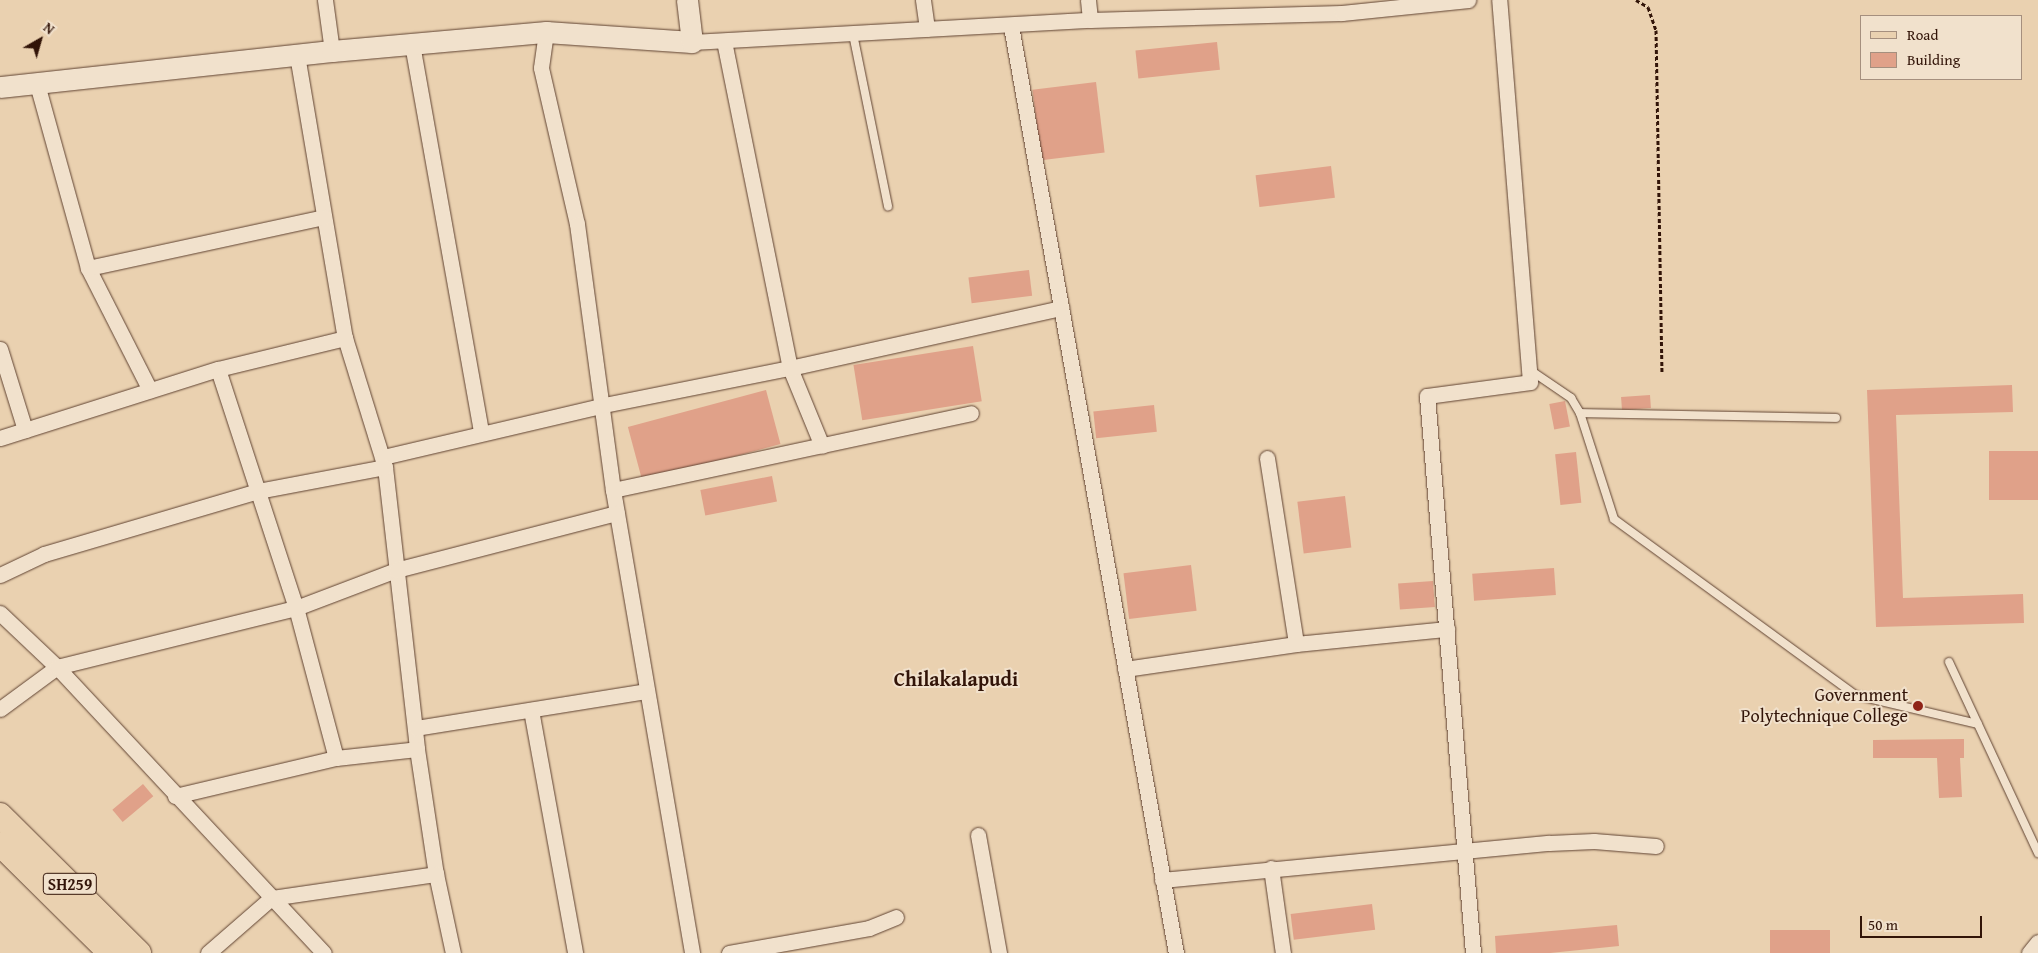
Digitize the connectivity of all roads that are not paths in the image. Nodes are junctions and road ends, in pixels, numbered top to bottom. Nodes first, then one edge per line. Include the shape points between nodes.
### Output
1 (325, 0) edge
2 (687, 0) edge
3 (923, 0) edge
4 (1088, 0) edge
5 (1468, 0) edge
6 (1499, 0) edge
7 (1090, 20) junction
8 (1011, 26) junction
9 (927, 29) junction
10 (546, 32) junction
11 (853, 34) junction
12 (724, 40) junction
13 (692, 42) junction
14 (412, 44) junction
15 (332, 51) junction
16 (297, 55) junction
17 (37, 84) junction
18 (0, 87) edge
19 (888, 206) dead end
20 (324, 217) junction
21 (88, 268) junction
22 (1061, 308) junction
23 (345, 338) junction
24 (0, 349) edge
25 (790, 368) junction
26 (218, 369) junction
27 (1530, 370) junction
28 (150, 390) junction
29 (604, 405) junction
30 (971, 413) dead end
31 (1580, 413) junction
32 (1836, 418) dead end
33 (25, 430) junction
34 (481, 433) junction
35 (0, 438) edge
36 (822, 446) junction
37 (1267, 458) dead end
38 (384, 462) junction
39 (613, 490) junction
40 (258, 492) junction
41 (617, 513) junction
42 (396, 570) junction
43 (0, 575) edge
44 (296, 608) junction
45 (0, 613) edge
46 (1447, 629) junction
47 (1296, 644) junction
48 (1949, 662) dead end
49 (56, 667) junction
50 (1125, 669) junction
51 (646, 692) junction
52 (0, 710) edge
53 (531, 710) junction
54 (1978, 724) junction
55 (416, 728) junction
56 (418, 749) junction
57 (336, 758) junction
58 (175, 796) junction
59 (0, 815) edge
60 (978, 835) dead end
61 (0, 844) edge
62 (1656, 846) dead end
63 (1465, 850) junction
64 (2038, 854) edge
65 (1271, 868) junction
66 (436, 874) junction
67 (1162, 880) junction
68 (271, 898) junction
69 (896, 916) dead end
70 (2038, 942) edge
71 (110, 953) edge
72 (140, 953) edge
73 (208, 953) edge
74 (324, 953) edge
75 (454, 953) edge
76 (575, 953) edge
77 (692, 953) edge
78 (729, 953) edge
79 (999, 953) edge
80 (1176, 953) edge
81 (1283, 953) edge
82 (1473, 953) edge
83 (2029, 953) edge

1 - 15 street
2 - 13 street
3 - 9 street
4 - 7 street
5 - 7 street via 1342,13
6 - 27 street
7 - 8 street
8 - 9 street
8 - 22 street
9 - 11 street
10 - 13 street
10 - 14 street
10 - 29 street via 541,68 577,224
11 - 12 street
11 - 19 lane
12 - 13 street
12 - 25 street
14 - 15 street
14 - 34 street
15 - 16 street
16 - 17 street
16 - 20 street
17 - 18 street
17 - 21 street
20 - 21 street
20 - 23 street
21 - 28 street
22 - 25 street
22 - 50 street
23 - 26 street
23 - 38 street
24 - 33 street
25 - 29 street
25 - 36 street
26 - 28 street
26 - 40 street
27 - 31 lane via 1571,398
27 - 46 street via 1530,382 1427,396
28 - 33 street
29 - 34 street
29 - 39 street
30 - 36 street
31 - 32 lane
31 - 54 lane via 1614,519 1855,695
33 - 35 street
34 - 38 street
36 - 39 street
37 - 47 street
38 - 40 street
38 - 42 street
39 - 41 street
40 - 43 street via 44,554
40 - 44 street
41 - 42 street
41 - 51 street
42 - 44 street
42 - 55 street
44 - 49 street
44 - 57 street
45 - 49 street
46 - 47 street
46 - 63 street
47 - 50 street
48 - 54 lane
49 - 52 street
49 - 58 street
50 - 67 street
51 - 53 street
51 - 77 street
53 - 55 street
53 - 76 street
54 - 64 lane
55 - 56 street
56 - 57 street
56 - 66 street
57 - 58 street
58 - 68 street
59 - 72 main road, SH259
60 - 79 street
61 - 71 main road, SH259
62 - 63 street via 1594,841
63 - 65 street
63 - 82 street
65 - 67 street
65 - 81 street
66 - 68 street
66 - 75 street
67 - 80 street
68 - 73 street
68 - 74 street
69 - 78 street via 869,928
70 - 83 street

